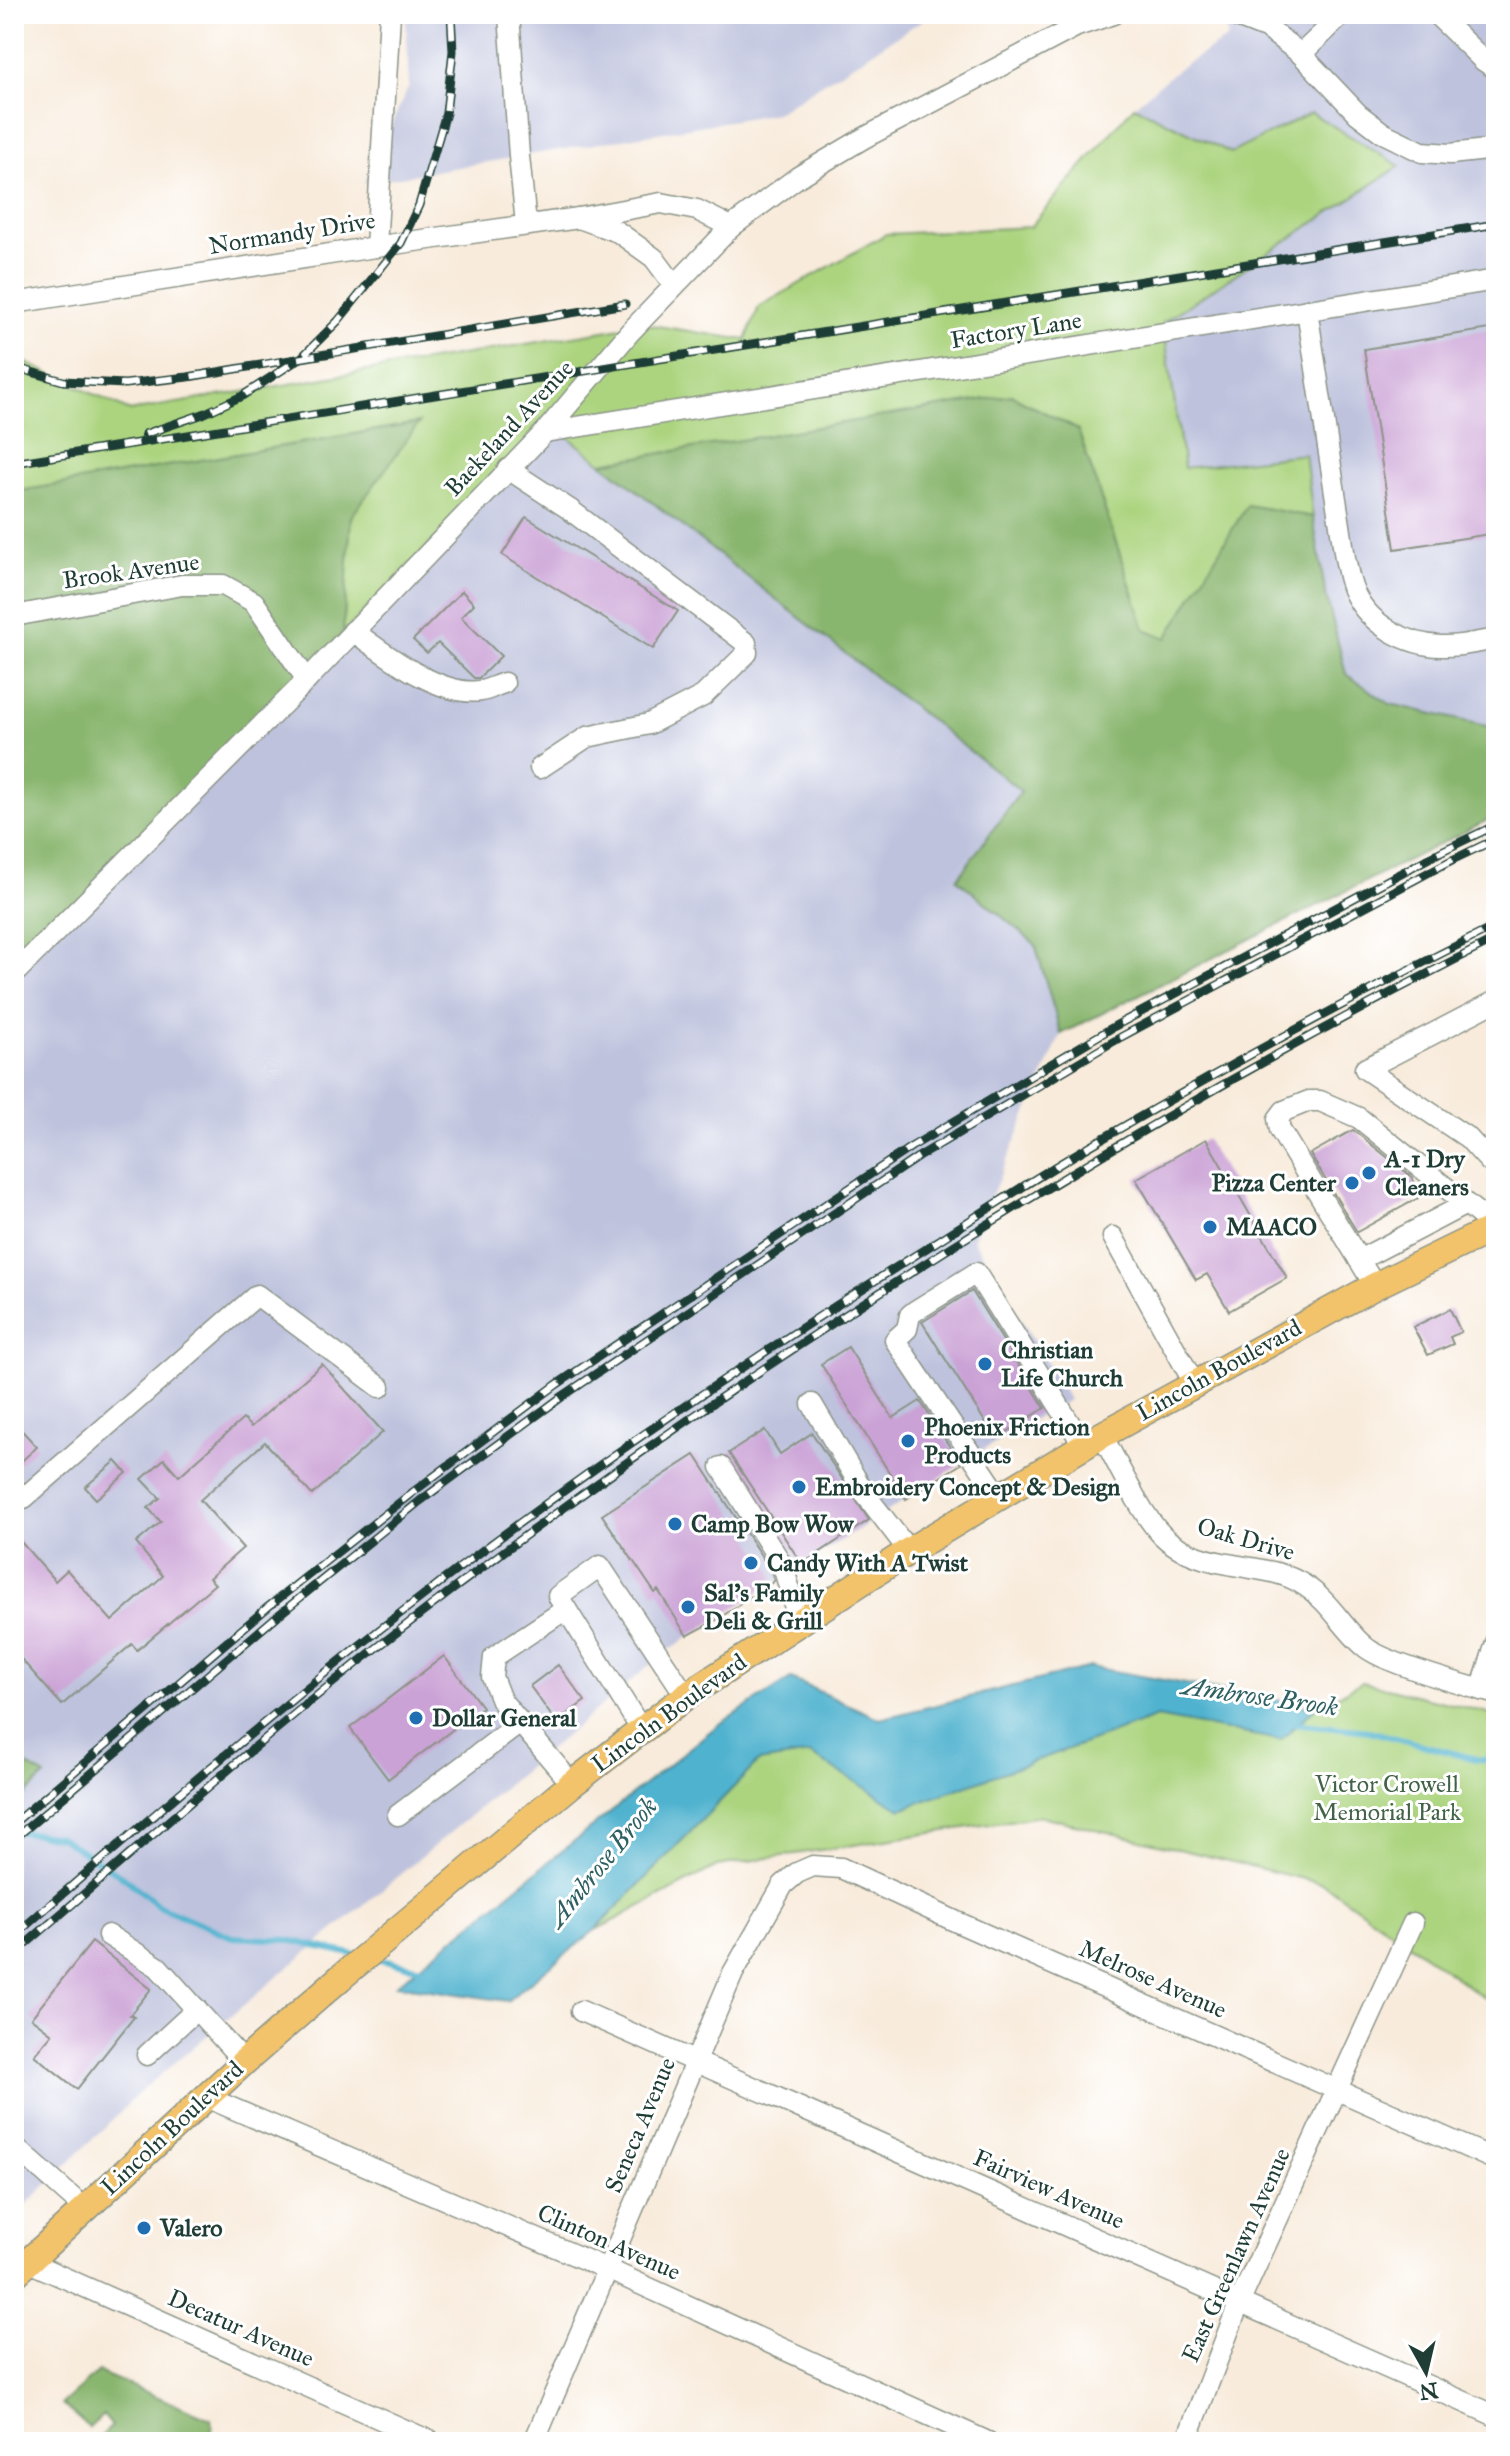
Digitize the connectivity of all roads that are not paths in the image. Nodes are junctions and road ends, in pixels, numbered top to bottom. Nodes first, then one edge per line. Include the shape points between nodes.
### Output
1 (390, 14) edge
2 (509, 14) edge
3 (1113, 14) edge
4 (1229, 14) edge
5 (1343, 14) edge
6 (1436, 14) edge
7 (1301, 54) junction
8 (1496, 69) edge
9 (1496, 149) edge
10 (579, 218) junction
11 (526, 224) junction
12 (731, 227) junction
13 (376, 247) junction
14 (1496, 280) edge
15 (674, 285) junction
16 (14, 303) edge
17 (1307, 310) junction
18 (545, 432) junction
19 (508, 469) junction
20 (14, 616) edge
21 (353, 631) junction
22 (1496, 639) edge
23 (307, 680) junction
24 (504, 683) dead end
25 (540, 768) dead end
26 (14, 974) edge
27 (1496, 1001) edge
28 (1496, 1164) edge
29 (1466, 1204) junction
30 (1496, 1227) edge
31 (1113, 1237) dead end
32 (1359, 1260) junction
33 (1375, 1286) junction
34 (1194, 1383) junction
35 (380, 1387) dead end
36 (812, 1404) dead end
37 (1093, 1440) junction
38 (721, 1467) dead end
39 (14, 1488) edge
40 (999, 1496) junction
41 (909, 1551) junction
42 (566, 1609) junction
43 (799, 1622) junction
44 (1496, 1643) edge
45 (1488, 1692) edge
46 (686, 1696) junction
47 (520, 1723) junction
48 (641, 1729) junction
49 (572, 1784) junction
50 (398, 1815) dead end
51 (788, 1880) joint
52 (1413, 1923) dead end
53 (108, 1935) dead end
54 (197, 2009) junction
55 (581, 2011) dead end
56 (147, 2055) dead end
57 (244, 2062) junction
58 (695, 2062) junction
59 (1338, 2090) junction
60 (206, 2097) junction
61 (14, 2146) edge
62 (1496, 2160) edge
63 (85, 2209) junction
64 (21, 2269) edge
65 (607, 2269) junction
66 (1240, 2301) junction
67 (1496, 2416) edge
68 (432, 2442) edge
69 (534, 2442) edge
70 (988, 2442) edge
71 (1186, 2442) edge

1 - 13 street
2 - 11 street
3 - 12 street, Baekeland Avenue via 1077,26 864,138 798,177
4 - 7 street via 1268,29
5 - 7 street
6 - 8 street
7 - 9 street via 1383,133 1422,152
10 - 11 street, Normandy Drive
10 - 12 street, Normandy Drive via 661,203 697,210
10 - 15 street, Normandy Drive via 618,232 654,258
11 - 13 street, Normandy Drive
12 - 15 street, Baekeland Avenue
13 - 16 street, Normandy Drive
14 - 17 street, Factory Lane
15 - 18 street, Baekeland Avenue
17 - 18 street, Factory Lane
17 - 22 street via 1354,594 1379,623 1407,640 1443,646
18 - 19 street, Baekeland Avenue
19 - 21 street, Baekeland Avenue
19 - 25 street via 746,643 747,653 703,696 649,724 587,737
20 - 23 street, Brook Avenue via 182,585 223,585 254,602
21 - 23 street, Baekeland Avenue
21 - 24 street via 410,671 444,685 482,691
23 - 26 street, Baekeland Avenue
27 - 28 street via 1365,1069 1468,1138
29 - 30 street
29 - 32 street
29 - 32 street via 1359,1118 1320,1101 1284,1111 1278,1119 1280,1130
30 - 33 main road, Lincoln Boulevard
31 - 34 street
32 - 33 street
33 - 34 main road, Lincoln Boulevard
34 - 37 main road, Lincoln Boulevard
35 - 39 street via 257,1295 24,1498
36 - 41 street via 865,1494
37 - 40 main road, Lincoln Boulevard
37 - 40 street, Oak Drive via 1052,1395 976,1273 910,1315 907,1329 895,1340
37 - 45 street, Oak Drive via 1149,1519 1179,1547 1199,1558 1302,1583 1331,1607 1365,1648
38 - 43 street via 783,1566
40 - 41 main road, Lincoln Boulevard
41 - 43 main road, Lincoln Boulevard
42 - 46 street via 558,1596 600,1566
42 - 47 street via 494,1657 492,1677 501,1700
42 - 48 street
43 - 46 main road, Lincoln Boulevard
44 - 45 street
46 - 48 main road, Lincoln Boulevard
47 - 49 street
47 - 50 street
48 - 49 main road, Lincoln Boulevard
49 - 57 main road, Lincoln Boulevard
51 - 58 street, Seneca Avenue via 733,1973
51 - 59 street, Melrose Avenue via 813,1866 841,1868
52 - 59 street, East Greenlawn Avenue
53 - 54 street via 158,1967
54 - 56 street
54 - 57 street
55 - 58 street, Fairview Avenue
57 - 60 main road, Lincoln Boulevard
58 - 65 street, Seneca Avenue
58 - 66 street, Fairview Avenue
59 - 62 street, Melrose Avenue
59 - 66 street, East Greenlawn Avenue
60 - 63 main road, Lincoln Boulevard
60 - 65 street, Clinton Avenue
61 - 63 street
63 - 64 main road, Lincoln Boulevard
64 - 68 street, Decatur Avenue
65 - 69 street, Seneca Avenue
65 - 70 street, Clinton Avenue
66 - 67 street, Fairview Avenue
66 - 71 street, East Greenlawn Avenue

